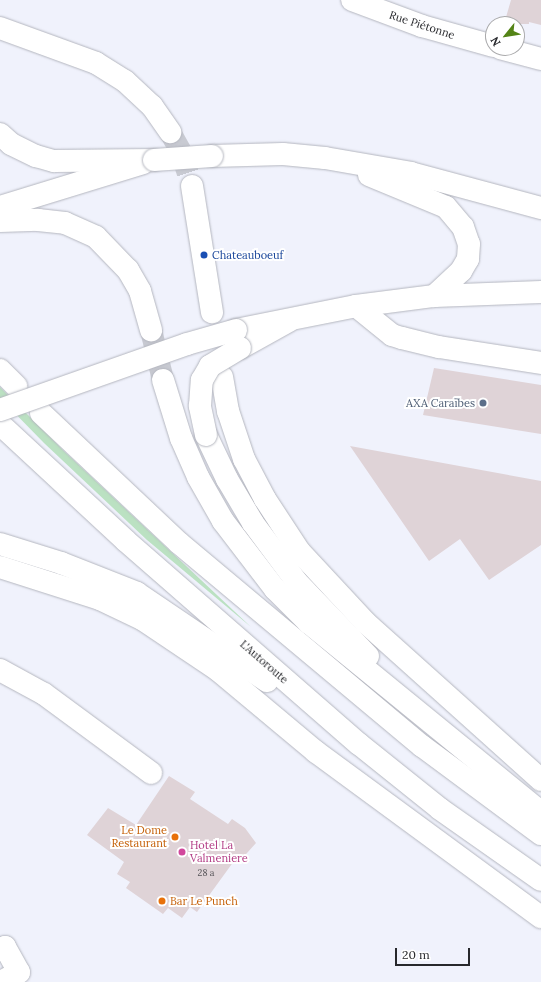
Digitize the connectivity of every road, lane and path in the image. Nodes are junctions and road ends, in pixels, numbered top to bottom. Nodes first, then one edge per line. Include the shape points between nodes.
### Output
1 (352, 0) edge
2 (0, 28) edge
3 (485, 44) edge
4 (525, 55) edge
5 (541, 59) edge
6 (170, 132) tunnel mouth
7 (0, 134) edge
8 (325, 158) junction
9 (154, 160) junction
10 (192, 186) tunnel mouth
11 (0, 207) edge
12 (541, 208) edge
13 (0, 221) edge
14 (541, 292) edge
15 (434, 296) junction
16 (356, 306) junction
17 (212, 312) dead end
18 (151, 330) tunnel mouth
19 (238, 339) junction
20 (541, 363) edge
21 (0, 370) edge
22 (222, 378) dead end
23 (162, 380) tunnel mouth
24 (16, 386) dead end
25 (41, 413) dead end
26 (1, 418) edge
27 (0, 544) edge
28 (0, 567) edge
29 (0, 670) edge
30 (434, 725) junction
31 (359, 744) junction
32 (151, 773) dead end
33 (541, 780) edge
34 (541, 812) edge
35 (541, 834) edge
36 (541, 880) edge
37 (541, 917) edge
38 (0, 950) edge
39 (1, 982) edge

1 - 3 main road, Rue Piétonne via 422,26
2 - 6 main road via 96,63 125,81 152,106
4 - 5 main road
7 - 9 main road via 11,144 54,161
8 - 9 main road, bridge via 283,154
8 - 12 main road via 411,173
8 - 15 main road via 431,200 446,207 455,217 469,244 468,259 461,271
9 - 11 main road
10 - 17 main road
13 - 18 main road via 38,220 65,223 96,237 131,275 140,291
14 - 15 main road
15 - 16 main road
16 - 19 main road via 289,321
16 - 20 main road via 392,335 439,348
19 - 26 main road, bridge via 101,375
19 - 30 main road, bridge via 210,366 202,380 200,406 206,435 227,479 253,524 296,581
21 - 24 main road
22 - 33 main road via 228,411 244,459 265,499 299,551 366,623
23 - 30 main road via 181,438 198,476 223,522 246,555 309,623
25 - 35 main road via 179,543 422,746
26 - 31 main road, L'Autoroute via 126,541
27 - 31 main road via 61,563 136,593 169,612
28 - 37 main road via 100,599 142,618 218,670 316,752
29 - 32 main road via 44,694
30 - 34 main road
31 - 36 main road, L'Autoroute via 440,809
38 - 39 main road via 5,947 19,972

